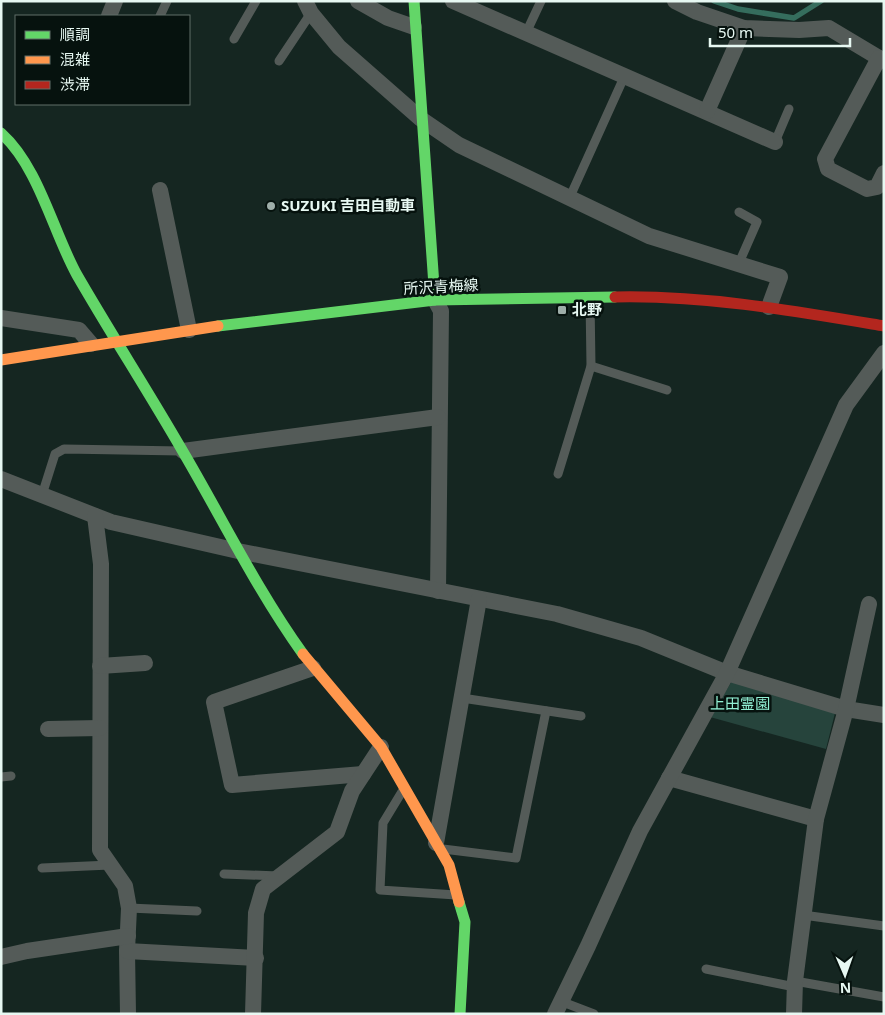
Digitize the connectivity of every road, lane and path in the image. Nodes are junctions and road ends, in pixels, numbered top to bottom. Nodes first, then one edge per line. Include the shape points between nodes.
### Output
1 (115, 1) edge
2 (167, 1) edge
3 (256, 1) edge
4 (358, 1) edge
5 (414, 1) edge
6 (453, 1) edge
7 (541, 1) edge
8 (675, 1) edge
9 (308, 7) edge
10 (109, 15) edge
11 (160, 15) edge
12 (414, 27) junction
13 (744, 28) junction
14 (526, 33) junction
15 (234, 40) dead end
16 (881, 60) edge
17 (279, 61) dead end
18 (625, 75) junction
19 (789, 109) dead end
20 (707, 111) junction
21 (421, 119) junction
22 (1, 133) edge
23 (775, 142) joint
24 (884, 173) edge
25 (160, 190) dead end
26 (569, 199) junction
27 (739, 212) dead end
28 (739, 263) junction
29 (590, 297) junction
30 (435, 300) junction
31 (769, 307) junction
32 (1, 318) edge
33 (884, 326) edge
34 (189, 330) junction
35 (116, 342) junction
36 (91, 344) junction
37 (884, 353) edge
38 (1, 360) edge
39 (591, 366) junction
40 (667, 390) dead end
41 (438, 417) junction
42 (183, 451) junction
43 (558, 474) dead end
44 (1, 479) edge
45 (42, 495) junction
46 (95, 516) junction
47 (238, 551) junction
48 (438, 591) junction
49 (479, 599) junction
50 (869, 604) dead end
51 (145, 664) dead end
52 (100, 666) junction
53 (313, 668) junction
54 (727, 673) junction
55 (462, 698) junction
56 (846, 709) junction
57 (546, 711) junction
58 (884, 715) edge
59 (581, 716) dead end
60 (100, 728) junction
61 (48, 729) dead end
62 (381, 747) junction
63 (363, 774) junction
64 (669, 778) junction
65 (404, 788) junction
66 (816, 819) junction
67 (438, 846) junction
68 (110, 865) junction
69 (42, 868) dead end
70 (224, 874) dead end
71 (280, 876) junction
72 (459, 895) junction
73 (129, 908) junction
74 (197, 911) dead end
75 (803, 915) junction
76 (884, 926) edge
77 (127, 943) junction
78 (1, 957) edge
79 (256, 958) junction
80 (706, 969) dead end
81 (795, 984) junction
82 (884, 997) edge
83 (557, 1007) edge
84 (128, 1014) edge
85 (253, 1014) edge
86 (460, 1014) edge
87 (594, 1014) edge
88 (794, 1014) edge

1 - 10 street
2 - 11 lane
3 - 15 lane
4 - 12 street via 388,18
5 - 12 street
6 - 14 street
7 - 14 lane
8 - 13 street
9 - 17 lane
9 - 21 street via 339,47
12 - 21 street
13 - 16 street via 829,28
13 - 20 street
14 - 18 street
16 - 24 street via 825,159 828,169 867,189 876,187
18 - 20 street
18 - 26 lane
19 - 23 lane
20 - 23 street
21 - 26 street via 460,146
21 - 30 street
22 - 35 street via 11,142 43,197 76,273
25 - 34 street
26 - 28 street via 649,236
27 - 28 lane via 757,222
28 - 31 street via 780,277
29 - 30 street, 所沢青梅線
29 - 31 street, 所沢青梅線 via 650,296
29 - 39 lane
30 - 34 street, 所沢青梅線
30 - 41 street via 441,310
31 - 33 street, 所沢青梅線
32 - 36 street via 79,330
34 - 35 street, 所沢青梅線
35 - 36 street, 所沢青梅線
35 - 42 street
36 - 38 street, 所沢青梅線
37 - 54 street via 846,405
39 - 40 lane
39 - 43 lane
41 - 42 street
41 - 48 street
42 - 45 lane via 64,449 55,454
42 - 47 street
44 - 45 street
45 - 46 street
46 - 47 street
46 - 52 street via 101,564
47 - 48 street
47 - 53 street
48 - 49 street
49 - 54 street via 557,614 641,638
49 - 55 street
50 - 56 street
51 - 52 street
52 - 60 street
53 - 62 street
53 - 63 street via 214,702 232,785
54 - 56 street
54 - 64 street
55 - 57 lane
55 - 67 street
56 - 58 street
56 - 66 street
57 - 59 lane
57 - 67 lane via 516,858
60 - 61 street
60 - 68 street via 100,850
62 - 63 street
62 - 65 street
63 - 71 street via 352,791 337,832
64 - 66 street
64 - 83 street via 640,831
65 - 67 street
65 - 72 lane via 384,823 380,890
66 - 75 street
67 - 72 street via 449,865
68 - 69 lane
68 - 73 street via 125,886
70 - 71 lane
71 - 79 street via 263,889 256,913
72 - 86 street via 465,922
73 - 74 lane
73 - 77 street
75 - 76 lane
75 - 81 street
77 - 78 street via 27,951
77 - 79 street
77 - 84 street
79 - 85 street
80 - 81 lane
81 - 82 lane
81 - 88 street
83 - 87 lane

